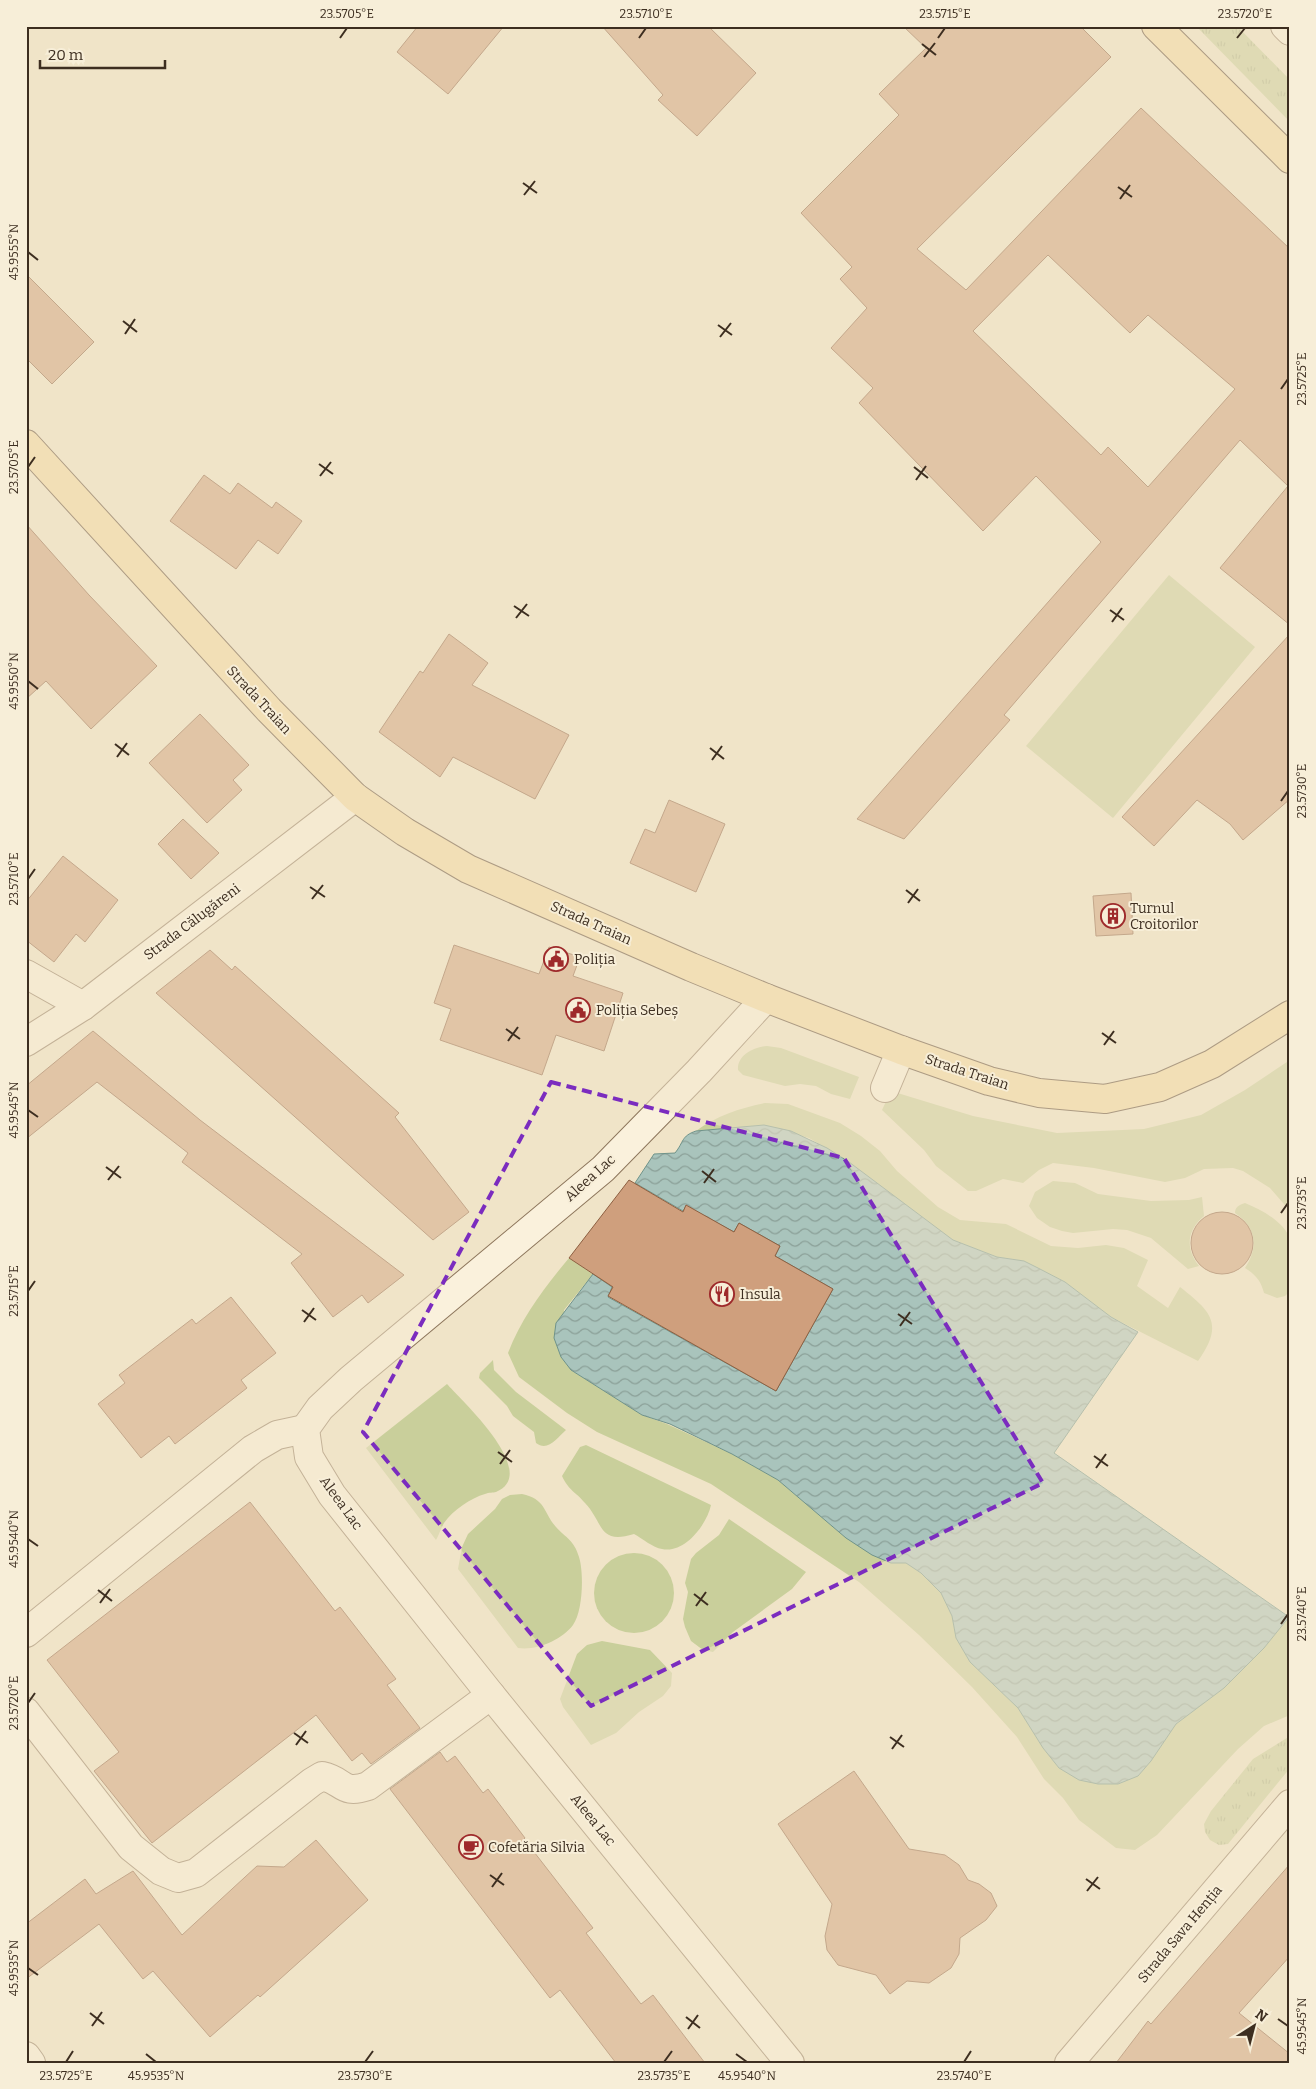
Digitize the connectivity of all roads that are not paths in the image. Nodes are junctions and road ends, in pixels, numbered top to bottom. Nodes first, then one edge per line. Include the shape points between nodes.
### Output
1 (1156, 26) edge
2 (1285, 26) edge
3 (1290, 31) edge
4 (1290, 159) edge
5 (26, 444) edge
6 (355, 797) junction
7 (26, 974) edge
8 (766, 998) junction
9 (82, 1006) junction
10 (1290, 1015) edge
11 (26, 1042) edge
12 (901, 1050) junction
13 (885, 1088) dead end
14 (305, 1428) junction
15 (26, 1633) edge
16 (491, 1694) junction
17 (26, 1712) edge
18 (1290, 1804) edge
19 (26, 2056) edge
20 (31, 2063) edge
21 (790, 2063) edge
22 (1069, 2063) edge

1 - 4 main road
2 - 3 street
5 - 6 main road, Strada Traian via 268,710
6 - 8 main road, Strada Traian via 405,832 468,869
6 - 9 street, Strada Călugăreni
7 - 9 street
8 - 12 main road, Strada Traian
8 - 14 street, Aleea Lac via 603,1169 351,1379 320,1408
9 - 11 street, Strada Călugăreni
10 - 12 main road, Strada Traian via 1212,1064 1160,1087 1104,1099 1039,1093 989,1081
12 - 13 street
14 - 15 street via 277,1435 253,1449
14 - 16 street, Aleea Lac via 309,1457 332,1495
16 - 17 street via 368,1786 347,1789 332,1778 322,1776 196,1873 178,1878 161,1871 131,1846
16 - 21 street, Aleea Lac
18 - 22 street, Strada Sava Henția
19 - 20 street

